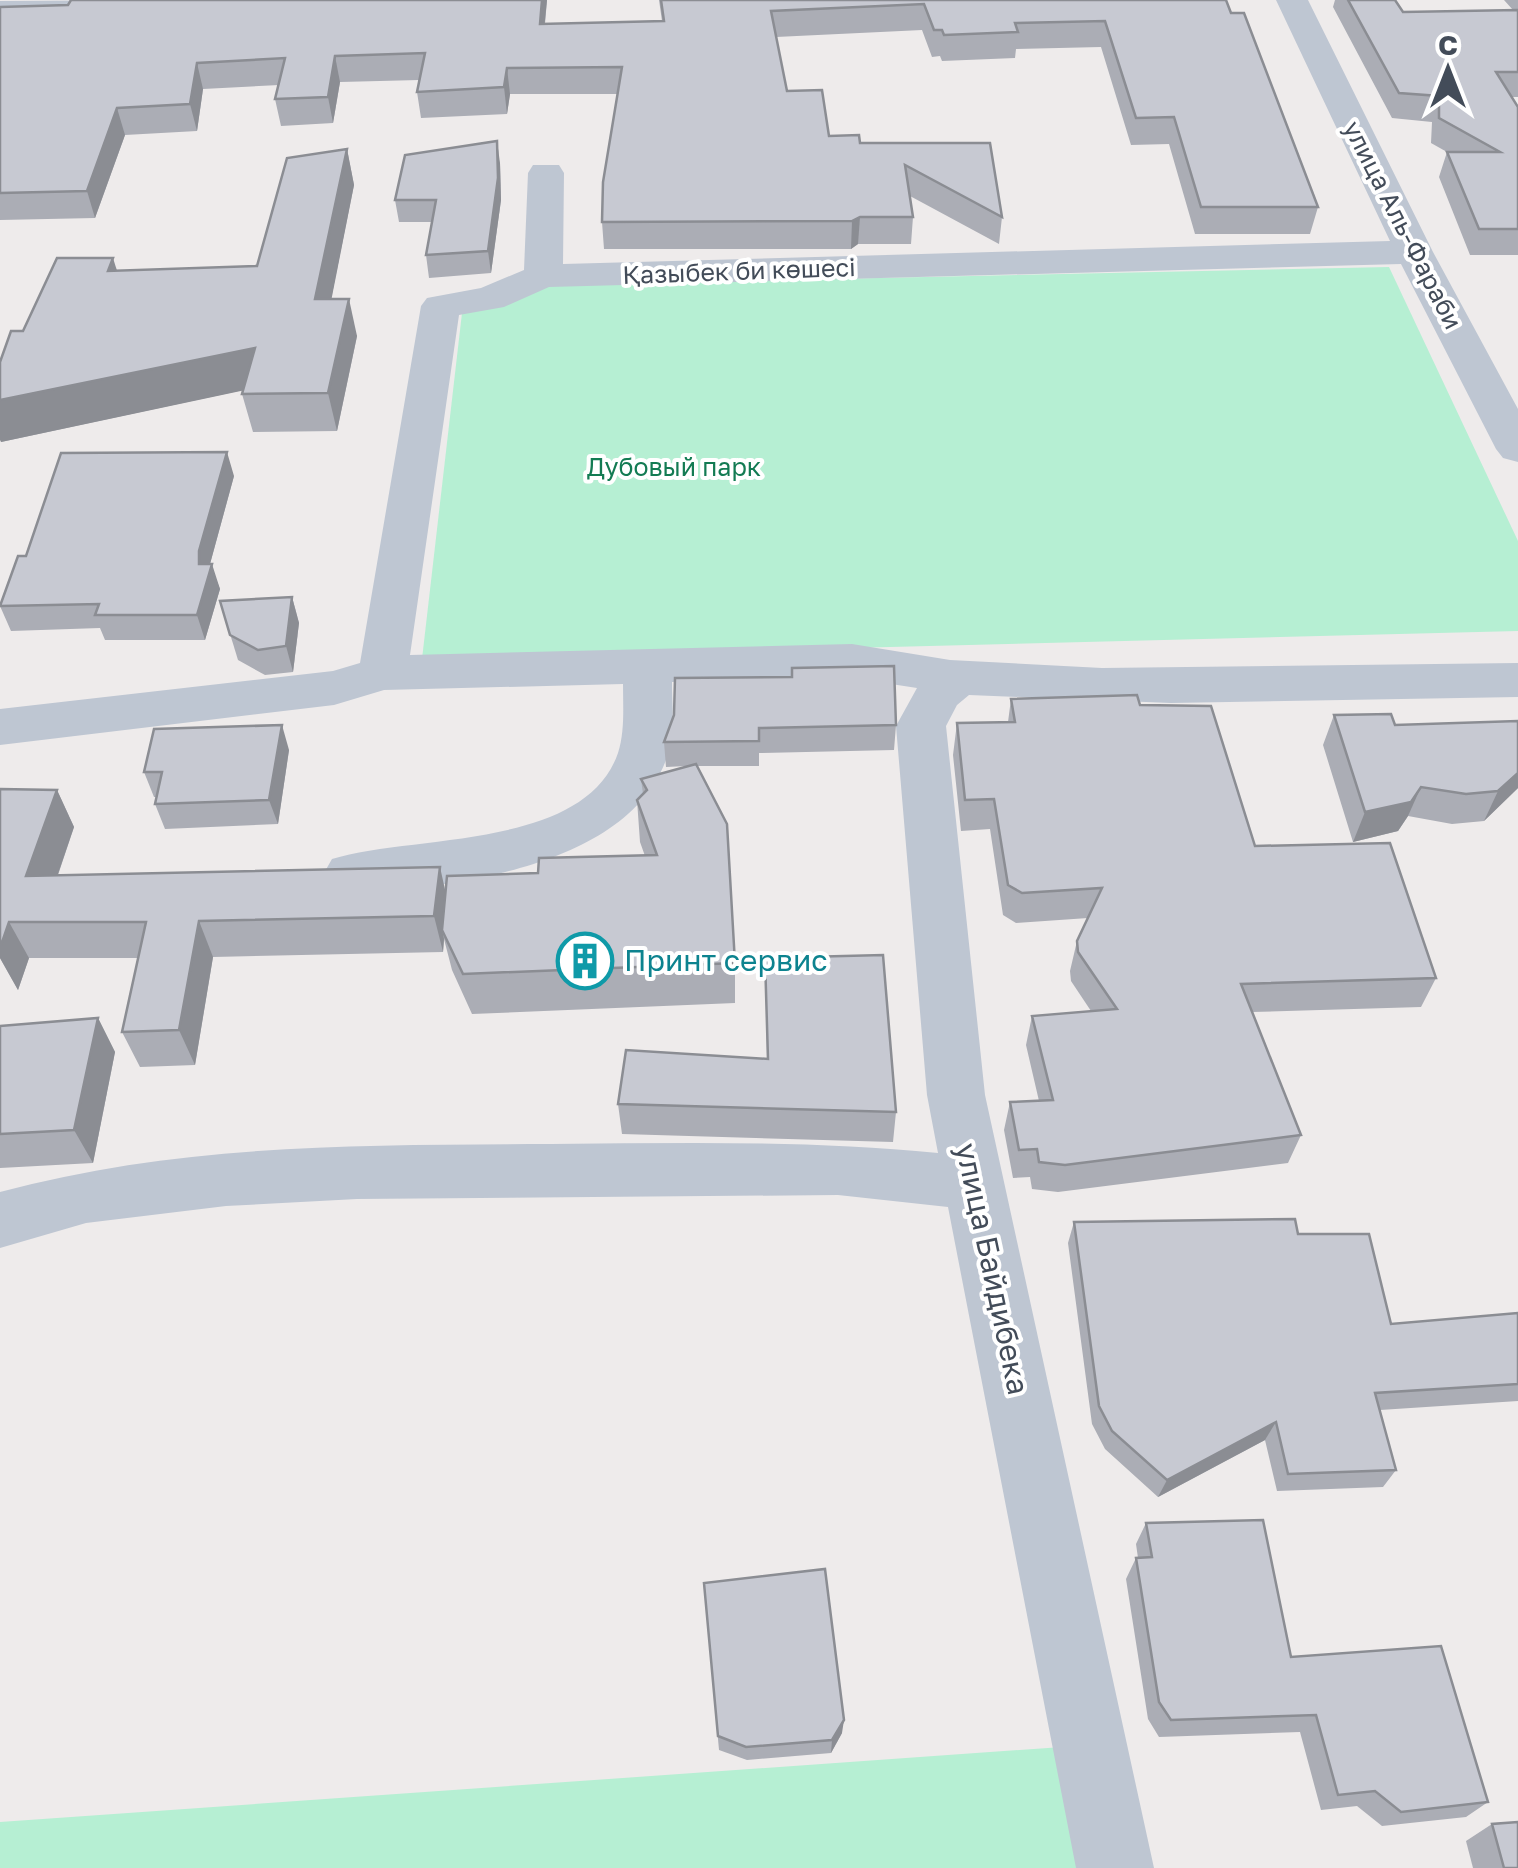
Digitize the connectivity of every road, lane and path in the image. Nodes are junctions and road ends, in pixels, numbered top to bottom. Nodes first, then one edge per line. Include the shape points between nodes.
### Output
1 (158, 0) edge
2 (1292, 0) edge
3 (0, 11) edge
4 (546, 173) dead end
5 (1414, 252) junction
6 (543, 276) junction
7 (1518, 449) edge
8 (648, 668) junction
9 (383, 673) junction
10 (959, 678) junction
11 (1518, 680) edge
12 (0, 727) edge
13 (298, 876) edge
14 (972, 1182) junction
15 (0, 1220) edge
16 (1116, 1868) edge

1 - 3 street
2 - 5 street, улица Аль-Фараби
4 - 6 street
5 - 6 street, Қазыбек би көшесі
5 - 7 street, улица Аль-Фараби
6 - 9 street, Қазыбек би көшесі via 490,299 441,306
8 - 9 street
8 - 10 street via 852,661
8 - 13 street via 642,757 616,798 572,824 489,854 410,871
9 - 12 street via 334,688
10 - 11 street via 1185,687
10 - 14 street, улица Байдибека via 938,694 921,726 956,1095
14 - 15 street via 838,1169 356,1172 86,1196
14 - 16 street, улица Байдибека

